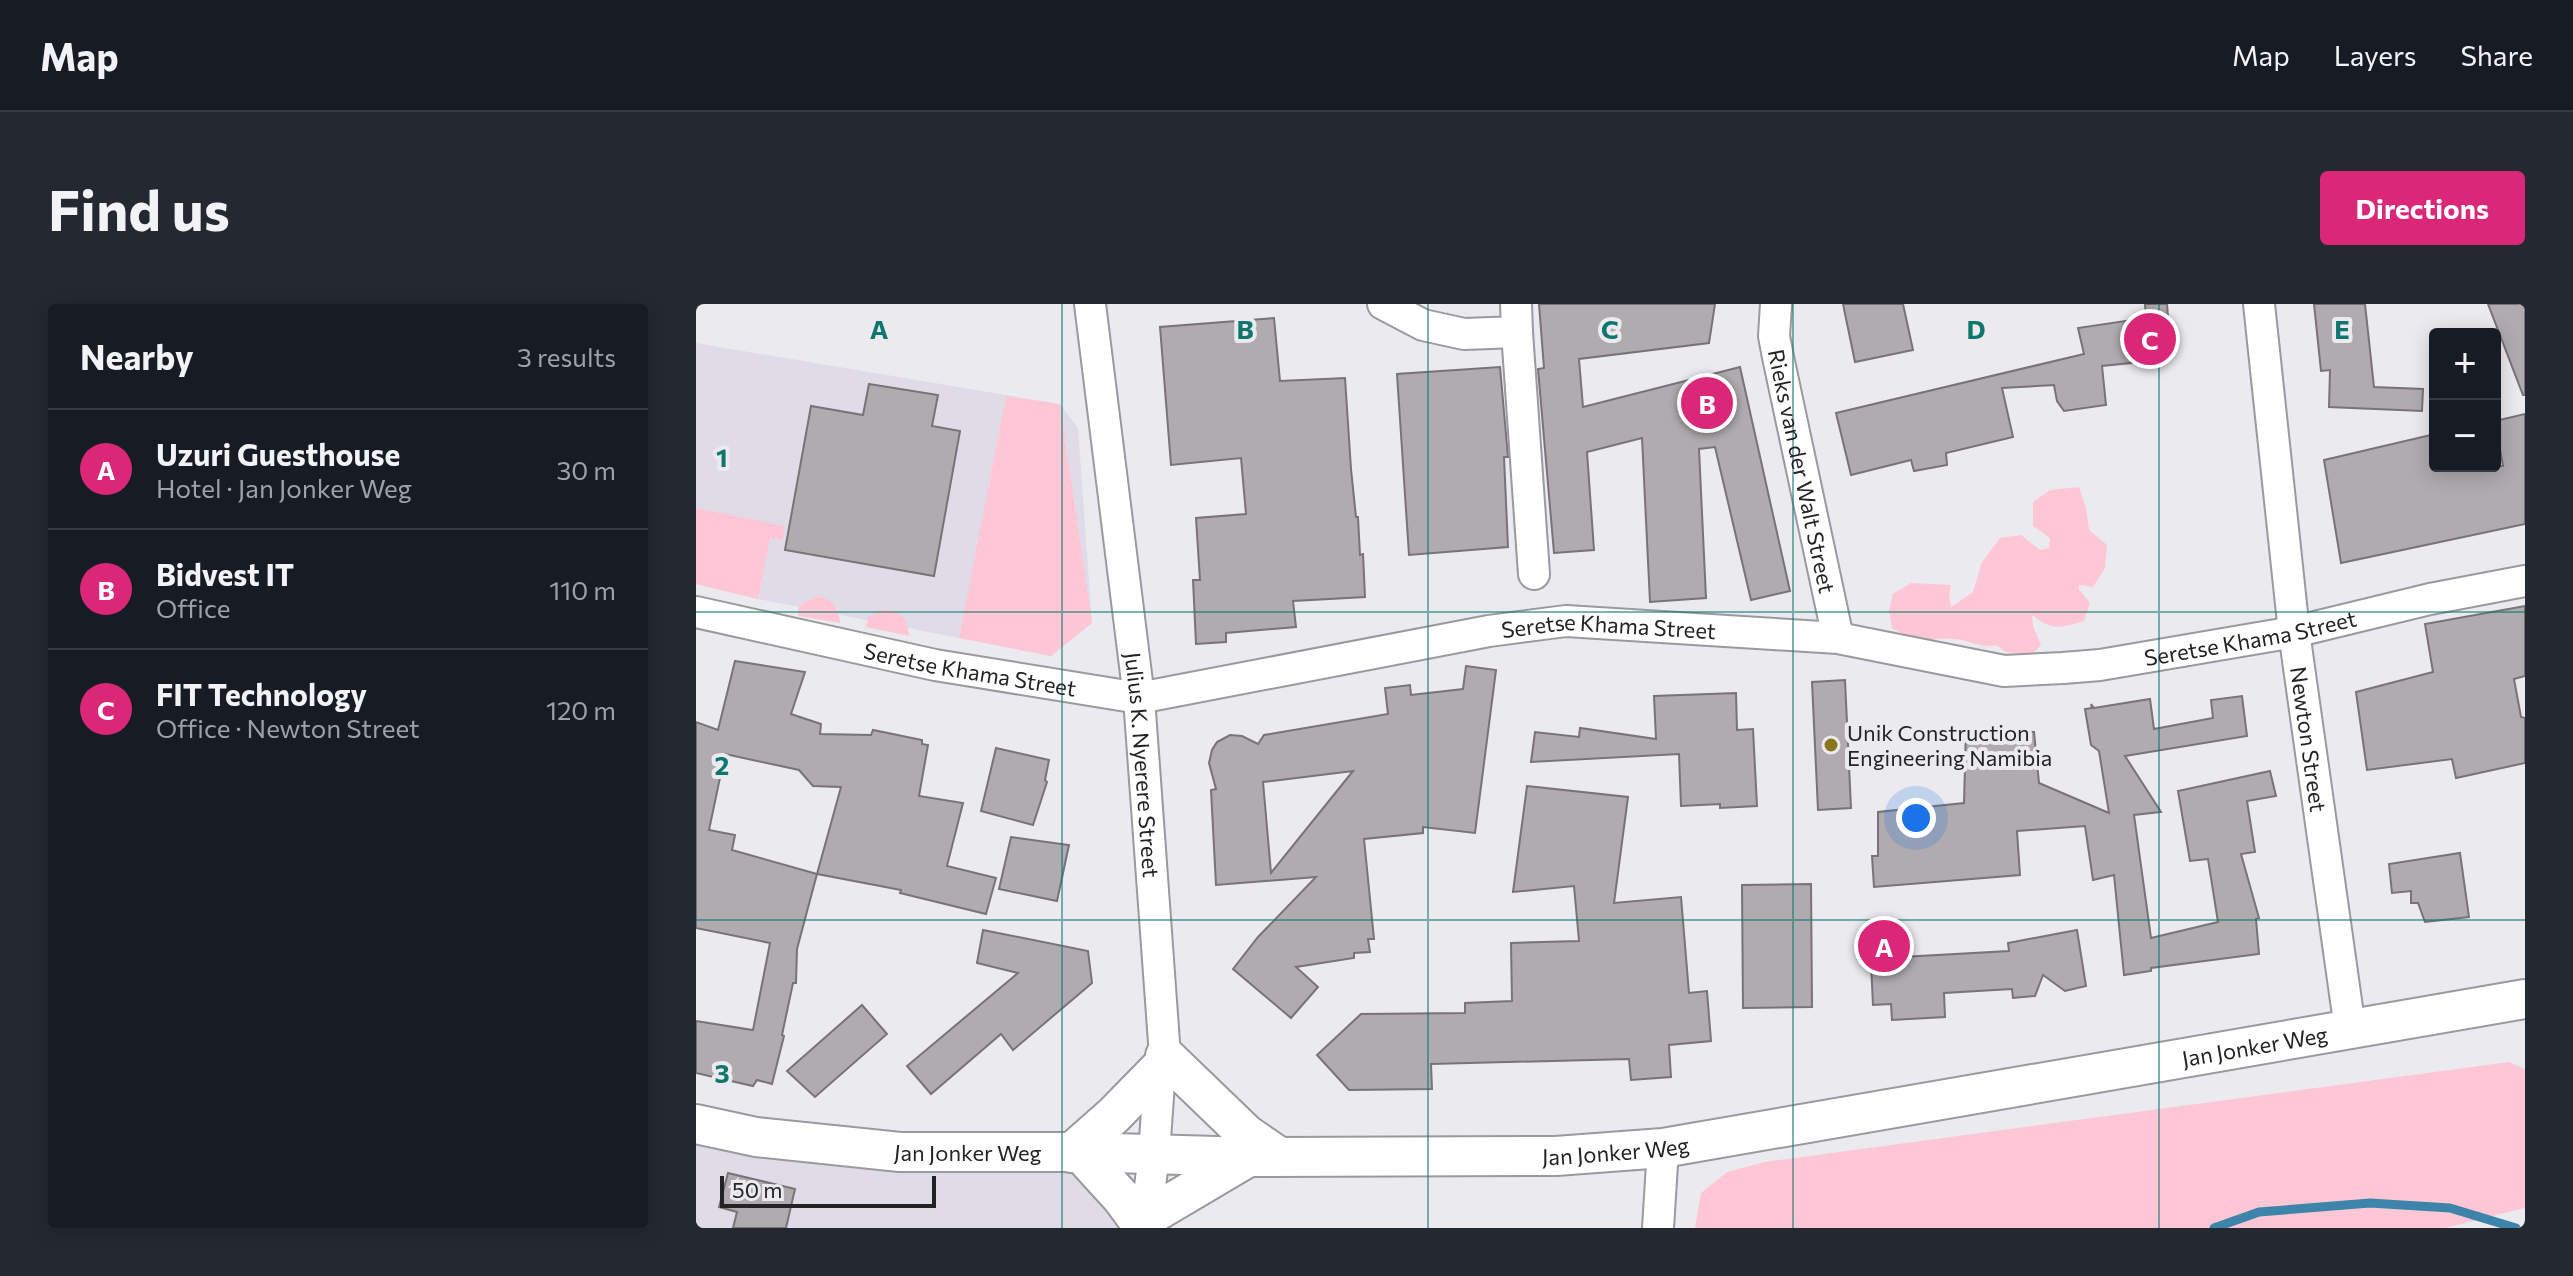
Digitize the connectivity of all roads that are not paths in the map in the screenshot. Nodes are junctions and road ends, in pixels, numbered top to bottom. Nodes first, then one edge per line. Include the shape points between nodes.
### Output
1 (1090, 304) edge
2 (1383, 304) edge
3 (1776, 304) edge
4 (2259, 304) edge
5 (1517, 318) edge
6 (1534, 574) dead end
7 (2525, 581) edge
8 (696, 612) edge
9 (2294, 632) junction
10 (1838, 638) junction
11 (1139, 698) junction
12 (2525, 999) edge
13 (2350, 1029) junction
14 (1163, 1062) junction
15 (696, 1124) edge
16 (1663, 1148) junction
17 (1076, 1152) junction
18 (1154, 1154) junction
19 (1264, 1156) junction
20 (1145, 1224) edge
21 (1658, 1228) edge

1 - 11 street, Julius K. Nyerere Street
2 - 5 street via 1423,325 1464,334
3 - 10 street, Rieks van der Walt Street via 1774,336
4 - 9 street, Newton Street
5 - 6 street
7 - 9 street, Seretse Khama Street
8 - 11 street, Seretse Khama Street via 935,665
9 - 10 street, Seretse Khama Street via 2100,665 2004,671
9 - 13 street, Newton Street
10 - 11 street, Seretse Khama Street via 1566,621
11 - 14 street, Julius K. Nyerere Street
12 - 13 main road, Jan Jonker Weg
13 - 16 main road, Jan Jonker Weg
14 - 17 main road
14 - 18 street, Julius K. Nyerere Street
14 - 19 main road
15 - 17 main road, Jan Jonker Weg via 756,1137 900,1152
16 - 19 main road, Jan Jonker Weg via 1556,1156
16 - 21 street
17 - 18 main road, Jan Jonker Weg
17 - 20 main road
18 - 19 main road, Jan Jonker Weg
18 - 20 street, Julius K. Nyerere Street
19 - 20 main road

